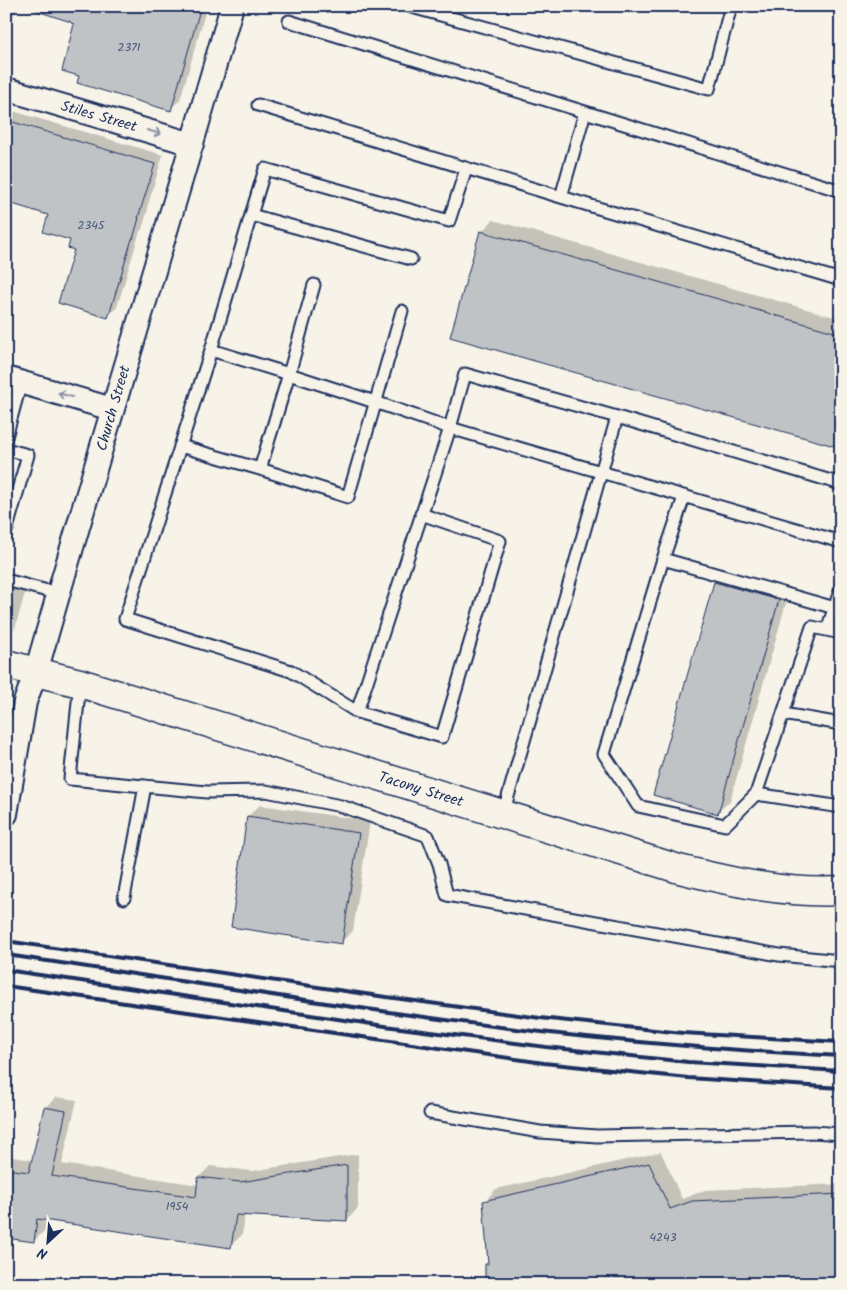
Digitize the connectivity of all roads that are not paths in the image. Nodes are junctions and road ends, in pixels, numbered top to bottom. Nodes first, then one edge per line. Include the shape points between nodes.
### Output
1 (232, 6) edge
2 (408, 6) edge
3 (731, 6) edge
4 (289, 21) dead end
5 (6, 89) edge
6 (258, 105) dead end
7 (585, 112) junction
8 (192, 144) junction
9 (466, 169) junction
10 (841, 191) edge
11 (561, 198) junction
12 (251, 215) junction
13 (411, 259) dead end
14 (841, 280) edge
15 (314, 285) dead end
16 (402, 311) dead end
17 (210, 350) junction
18 (289, 374) junction
19 (13, 380) edge
20 (375, 402) junction
21 (112, 409) junction
22 (617, 417) junction
23 (450, 428) junction
24 (6, 437) edge
25 (180, 446) junction
26 (6, 449) edge
27 (260, 469) junction
28 (601, 473) junction
29 (841, 484) edge
30 (684, 497) junction
31 (420, 514) junction
32 (7, 524) edge
33 (841, 542) edge
34 (663, 559) junction
35 (6, 580) edge
36 (841, 588) edge
37 (59, 594) junction
38 (834, 608) junction
39 (828, 630) junction
40 (841, 632) edge
41 (6, 664) edge
42 (36, 672) junction
43 (80, 683) junction
44 (357, 712) junction
45 (783, 714) junction
46 (841, 724) edge
47 (145, 786) junction
48 (756, 794) junction
49 (841, 808) edge
50 (6, 814) edge
51 (503, 814) junction
52 (841, 891) edge
53 (124, 898) dead end
54 (841, 961) edge
55 (430, 1113) dead end
56 (841, 1134) edge

1 - 8 street, Church Street
2 - 3 lane via 709,89
4 - 7 lane
5 -> 8 street, Stiles Street
6 - 9 lane
7 - 10 lane
7 - 11 lane
8 - 21 street, Church Street
9 - 11 lane
9 - 12 lane via 449,221 265,168
11 - 14 lane
12 - 13 lane
12 - 17 lane
15 - 18 lane
16 - 20 lane
17 - 18 lane
17 - 25 lane
18 - 20 lane
18 - 27 lane
21 -> 19 street
19 - 24 lane
20 - 23 lane
20 - 27 lane via 348,497
21 - 37 street, Church Street
22 - 23 lane via 465,374
22 - 28 lane
22 - 29 lane
23 - 28 lane
23 - 31 lane
25 - 27 lane
25 - 44 lane via 125,619 291,671
26 - 32 lane via 28,455
28 - 30 lane
28 - 51 lane
30 - 33 lane
30 - 34 lane
31 - 44 lane
31 - 44 lane via 500,541 442,738
34 - 38 lane
34 - 48 lane via 604,754 638,806 725,825
35 - 37 lane
36 - 38 lane
37 - 42 street, Church Street
38 - 39 lane
39 - 40 lane
39 - 45 lane via 812,627
41 - 42 main road, Tacony Street
42 - 43 main road, Tacony Street
42 - 50 street, Church Street via 25,702
43 - 47 lane via 70,779
43 - 51 main road, Tacony Street
45 - 46 lane
45 - 48 lane
47 - 53 lane
47 - 54 lane via 207,792 266,791 341,806 428,836 447,895 780,955
48 - 49 lane
51 - 52 main road, Tacony Street via 679,869 722,879 812,892
55 - 56 lane via 540,1132 598,1136

